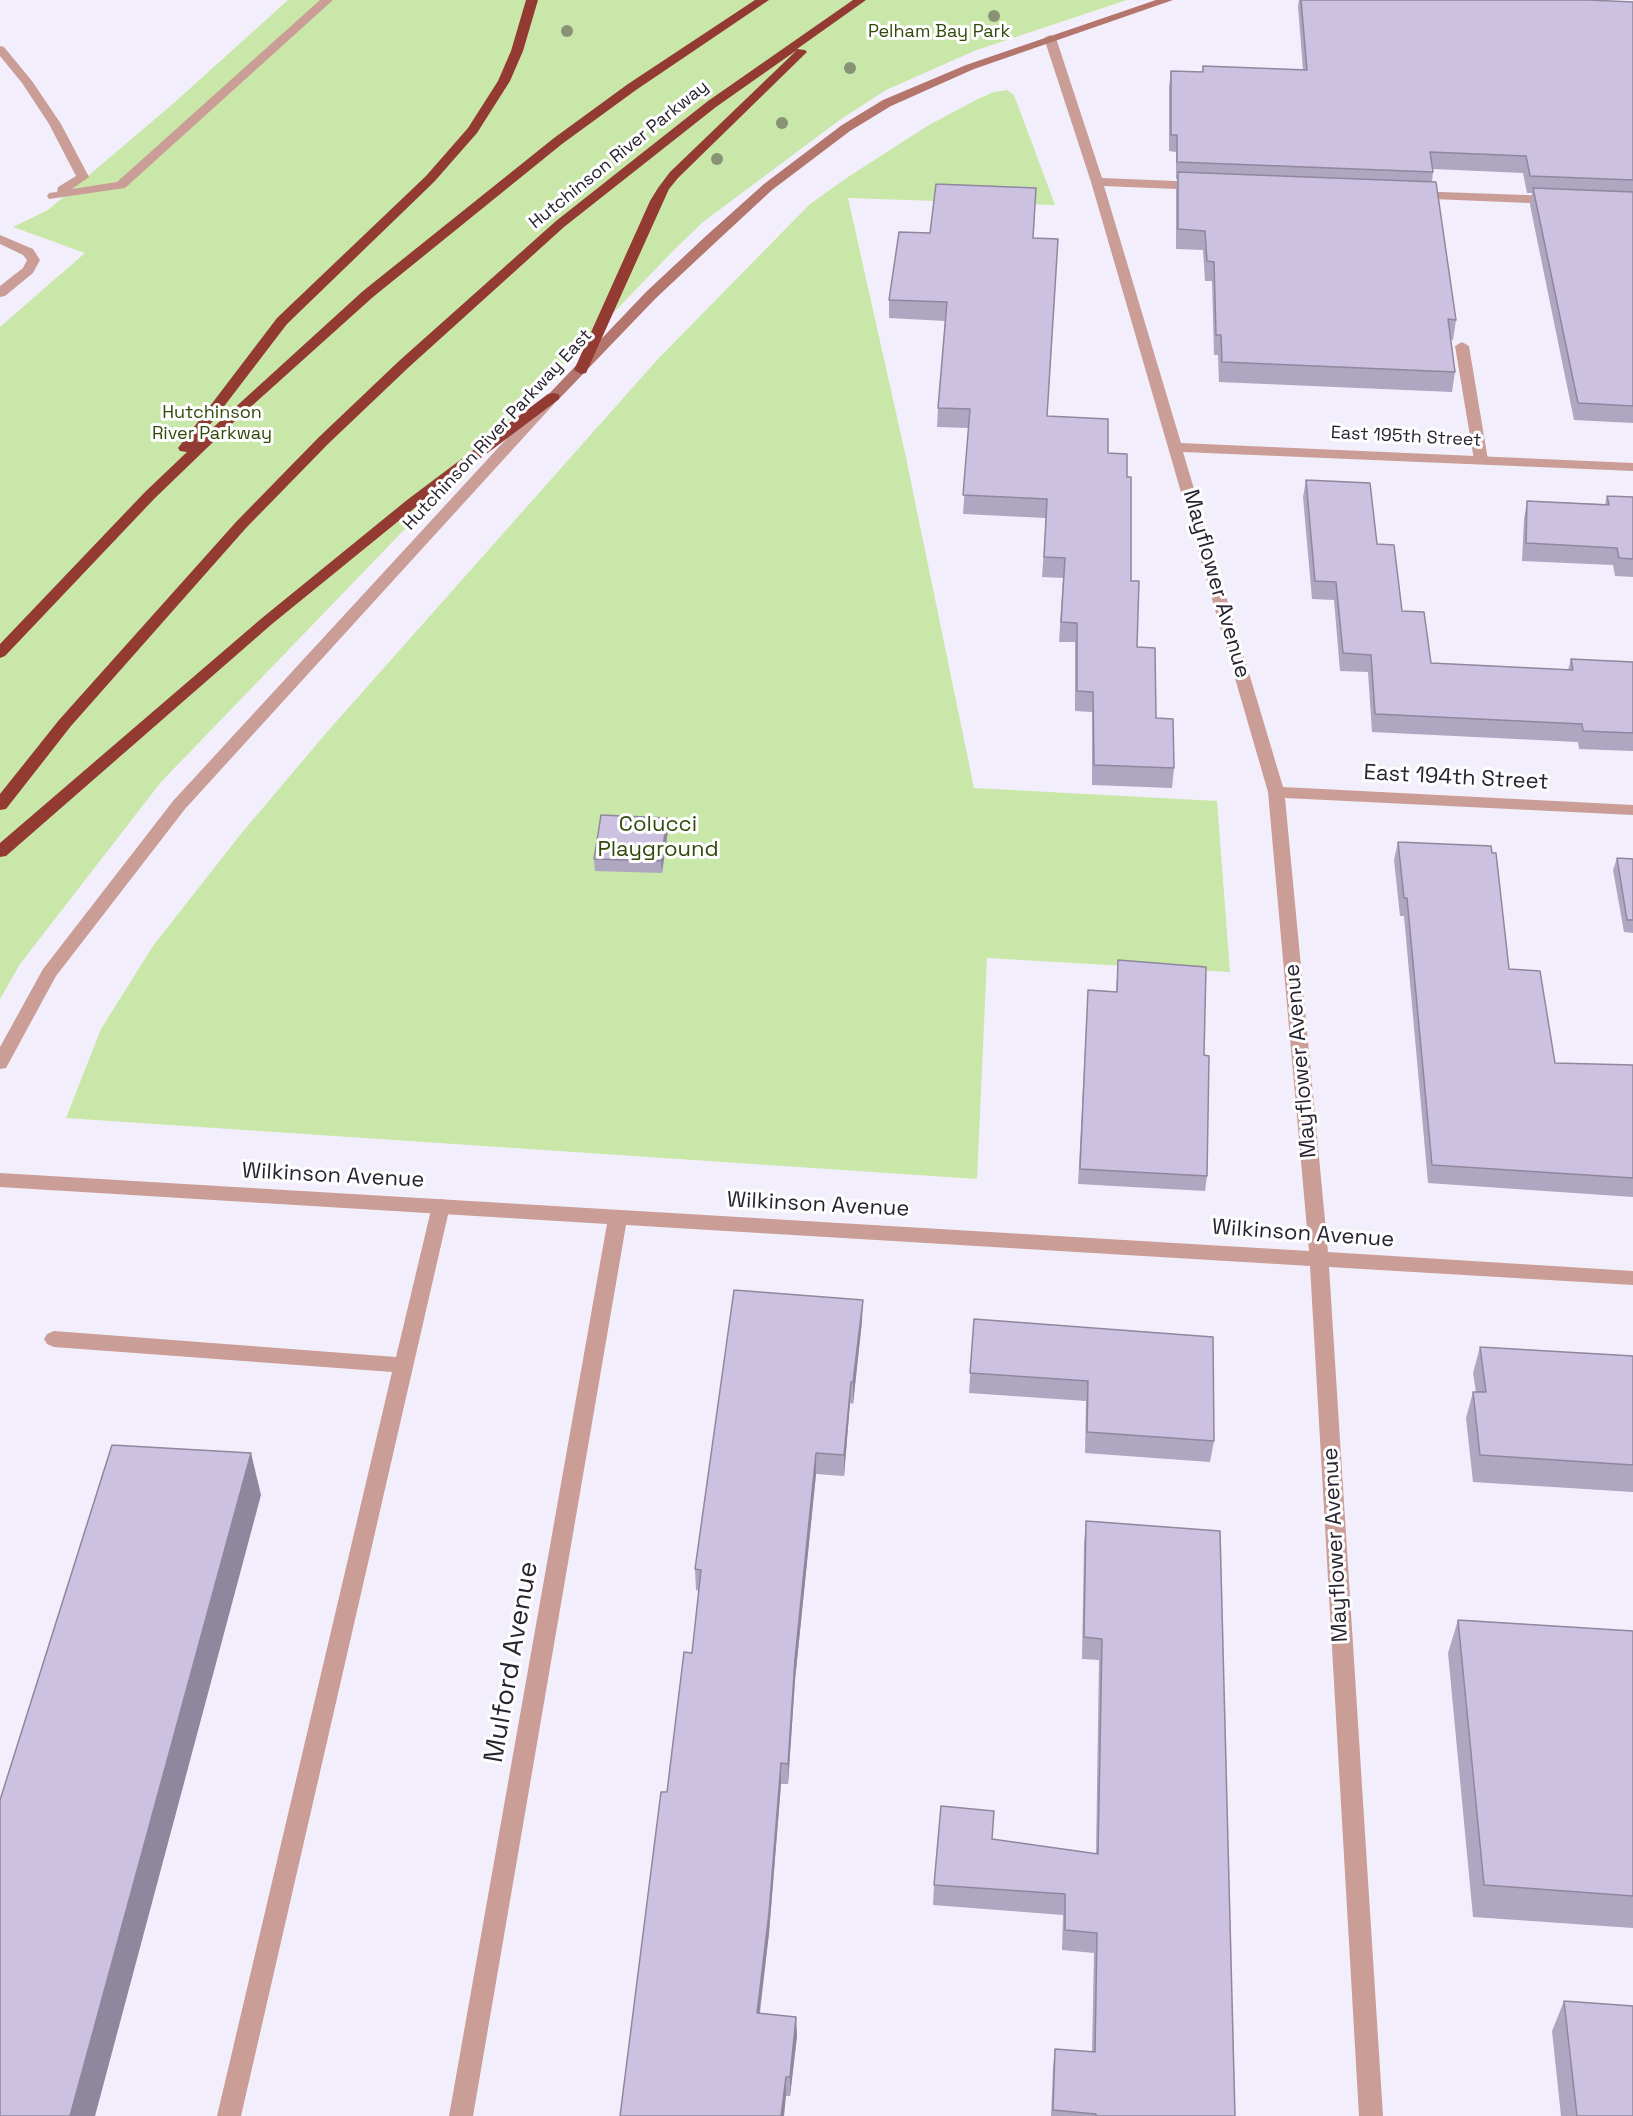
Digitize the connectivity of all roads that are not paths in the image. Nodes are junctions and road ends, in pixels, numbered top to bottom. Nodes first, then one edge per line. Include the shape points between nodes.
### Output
1 (327, 0) edge
2 (532, 0) edge
3 (763, 0) edge
4 (860, 0) edge
5 (1167, 0) edge
6 (843, 10) junction
7 (1050, 38) junction
8 (0, 49) edge
9 (1097, 182) junction
10 (1214, 187) edge
11 (1406, 194) edge
12 (1561, 200) edge
13 (0, 239) edge
14 (0, 293) edge
15 (1462, 346) dead end
16 (581, 370) junction
17 (553, 397) junction
18 (1176, 447) junction
19 (1481, 460) junction
20 (1633, 467) edge
21 (150, 495) junction
22 (0, 653) edge
23 (1276, 792) junction
24 (0, 805) edge
25 (1633, 810) edge
26 (0, 852) edge
27 (0, 1063) edge
28 (0, 1180) edge
29 (441, 1206) junction
30 (618, 1217) junction
31 (1319, 1259) junction
32 (1633, 1278) edge
33 (54, 1339) dead end
34 (404, 1365) junction
35 (230, 2116) edge
36 (462, 2116) edge
37 (1371, 2116) edge

1 - 8 street via 121,184 53,196 84,177 55,124
2 - 21 highway via 504,81 473,130 429,179 282,321
3 - 21 highway, Hutchinson River Parkway via 632,87 473,208 368,294
4 - 6 highway, Hutchinson River Parkway
5 - 7 street, Hutchinson River Parkway East
6 - 16 highway via 664,188
6 - 24 highway, Hutchinson River Parkway via 712,104 610,184 404,364 241,525 65,723
7 - 9 street, Mayflower Avenue
7 - 16 street, Hutchinson River Parkway East via 896,99 819,147 712,238
9 - 10 street
9 - 18 street, Mayflower Avenue
11 - 12 street
13 - 14 street via 28,252 34,260
15 - 19 street
16 - 17 street, Hutchinson River Parkway East
17 - 26 highway via 412,503 275,614
17 - 27 street, Hutchinson River Parkway East via 179,805 50,974
18 - 19 street, East 195th Street
18 - 23 street, Mayflower Avenue
19 - 20 street, East 195th Street
21 - 22 highway, Hutchinson River Parkway
23 - 25 street, East 194th Street
23 - 31 street, Mayflower Avenue
28 - 29 street, Wilkinson Avenue
29 - 30 street, Wilkinson Avenue
29 - 34 street
30 - 31 street, Wilkinson Avenue
30 - 36 street, Mulford Avenue
31 - 32 street, Wilkinson Avenue
31 - 37 street, Mayflower Avenue
33 - 34 street
34 - 35 street

